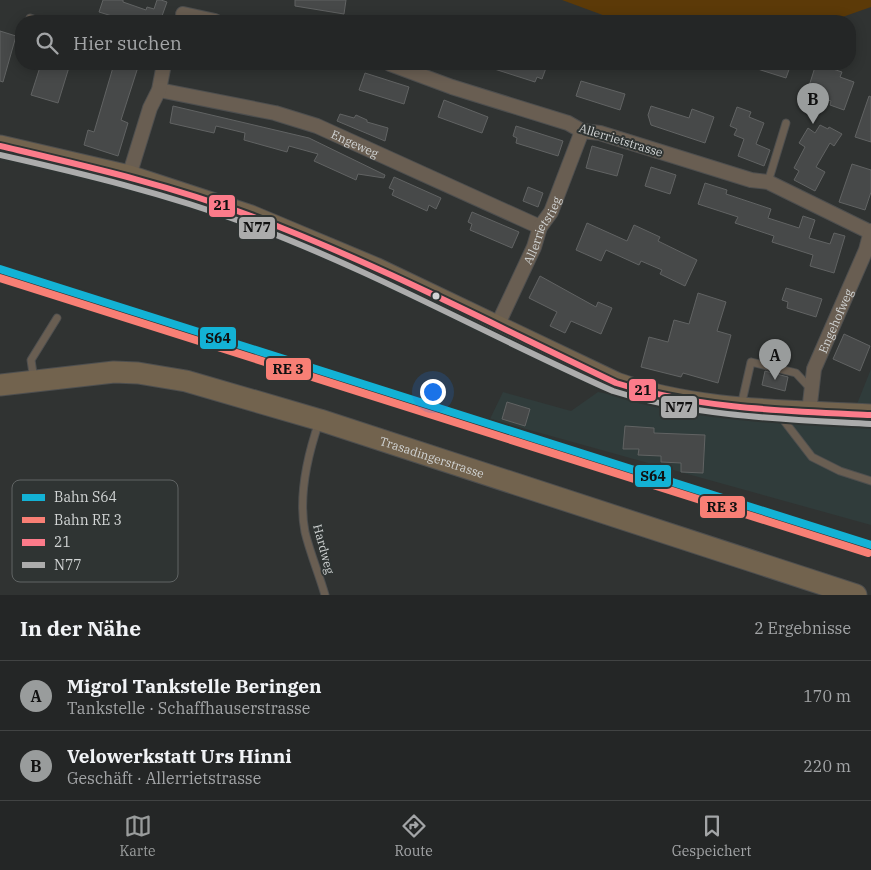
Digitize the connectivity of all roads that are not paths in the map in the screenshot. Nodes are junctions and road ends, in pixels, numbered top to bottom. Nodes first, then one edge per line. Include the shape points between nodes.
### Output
1 (163, 70) edge
2 (406, 70) edge
3 (159, 90) junction
4 (786, 123) dead end
5 (582, 131) junction
6 (0, 146) edge
7 (129, 176) junction
8 (768, 182) junction
9 (540, 227) junction
10 (870, 231) edge
11 (57, 318) dead end
12 (497, 326) junction
13 (34, 380) junction
14 (0, 385) edge
15 (810, 388) junction
16 (741, 407) junction
17 (786, 410) junction
18 (809, 412) junction
19 (871, 415) edge
20 (320, 420) junction
21 (871, 481) edge
22 (325, 595) edge
23 (856, 595) edge

1 - 3 street
2 - 5 street, Allerrietstrasse via 568,123
3 - 7 street via 150,108
3 - 9 street, Engeweg via 276,113 317,126
4 - 8 lane
5 - 8 street, Allerrietstrasse via 600,133 751,180
5 - 9 street, Allerrietstieg via 551,212
6 - 7 main road
7 - 12 main road via 315,241
8 - 10 street, Allerrietstrasse
9 - 12 street, Allerrietstieg
10 - 15 street, Engehofweg via 866,250 814,369
11 - 13 lane via 31,360
12 - 16 main road via 616,383 647,394 699,404
13 - 14 main road, Trasadingerstrasse
13 - 20 main road, Trasadingerstrasse via 92,373 138,373 186,381
15 - 16 lane via 796,373 752,362
15 - 18 street, Engehofweg
16 - 17 main road
17 - 18 main road
17 - 21 lane via 786,422 812,456 840,471
18 - 19 main road
20 - 22 lane, Hardweg via 306,470 303,495 305,532
20 - 23 main road, Trasadingerstrasse

